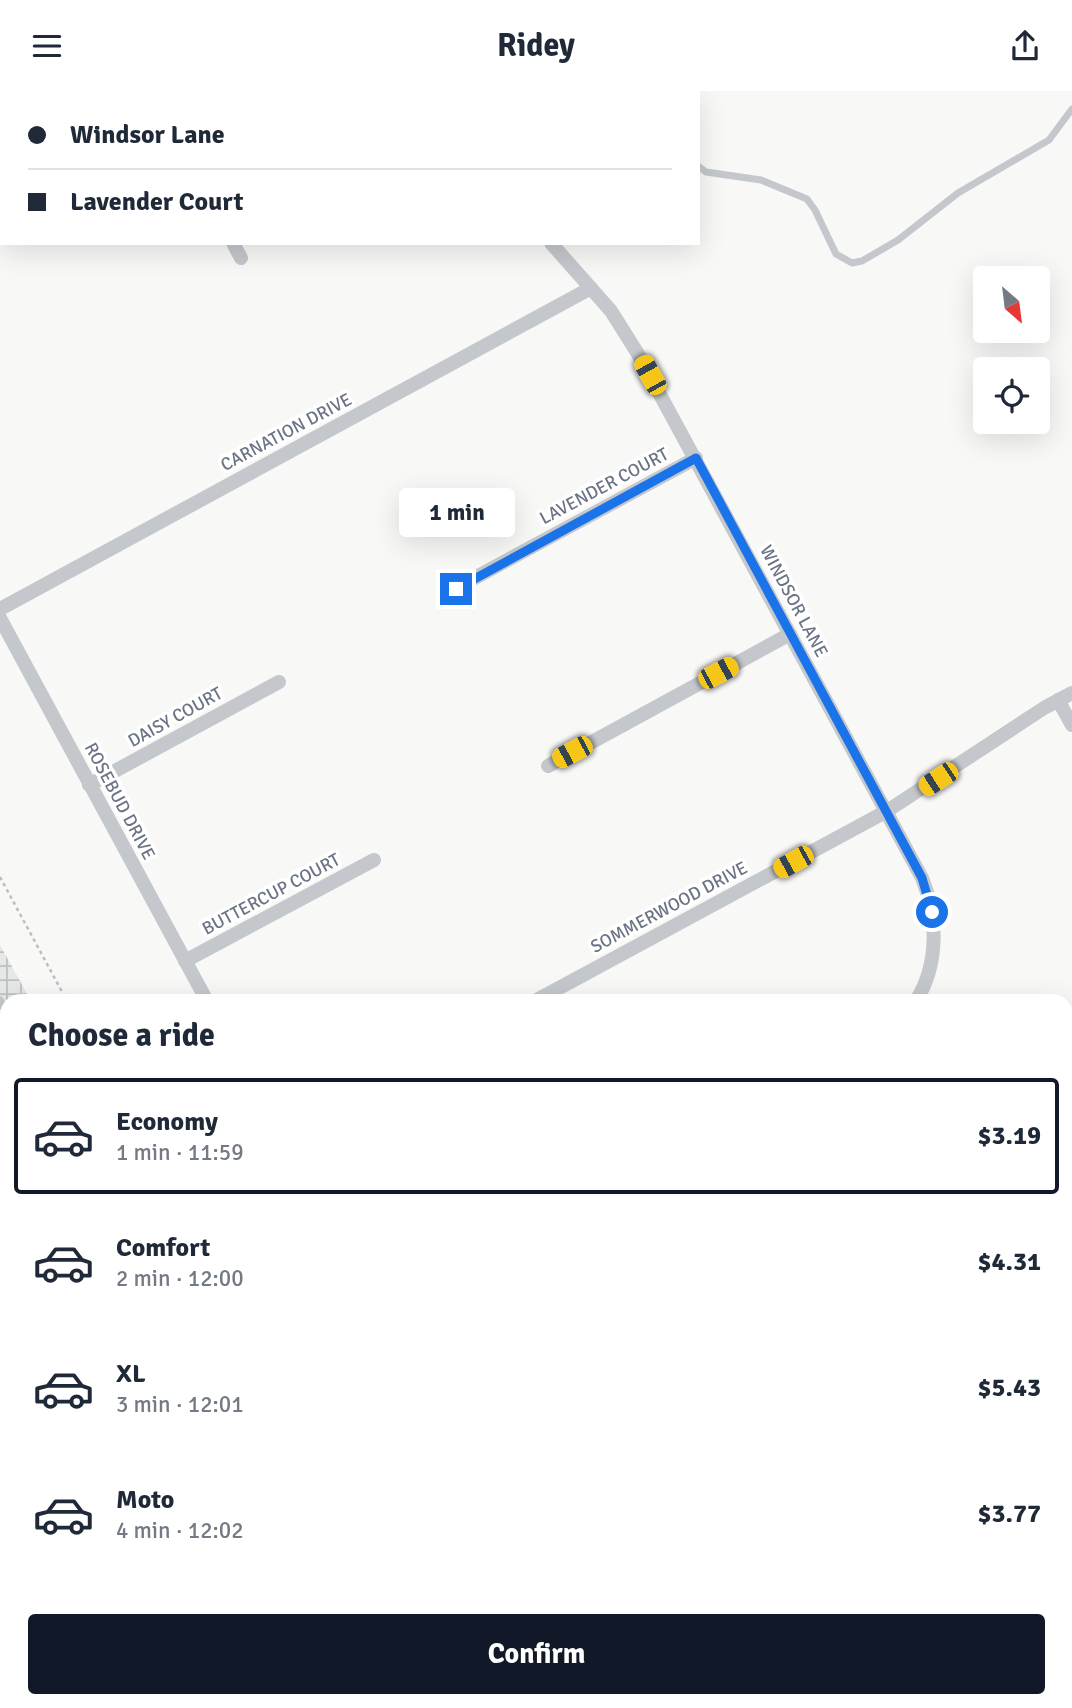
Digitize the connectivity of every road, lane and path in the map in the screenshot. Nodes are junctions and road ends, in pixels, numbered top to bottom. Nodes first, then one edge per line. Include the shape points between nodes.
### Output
1 (1072, 109) edge
2 (700, 168) edge
3 (234, 245) edge
4 (553, 245) edge
5 (241, 258) dead end
6 (591, 288) junction
7 (696, 458) junction
8 (456, 589) dead end
9 (0, 609) edge
10 (0, 618) edge
11 (790, 634) junction
12 (279, 682) dead end
13 (1072, 693) edge
14 (1058, 700) junction
15 (1072, 725) edge
16 (548, 766) dead end
17 (89, 785) junction
18 (887, 811) junction
19 (374, 860) dead end
20 (0, 877) edge
21 (185, 961) junction
22 (63, 994) edge
23 (202, 994) edge
24 (548, 994) edge
25 (920, 994) edge

1 - 2 lane via 1049,140 958,193 898,240 852,263 836,254 807,199 761,180
3 - 5 street
4 - 6 street, WINDSOR LANE
6 - 7 street, WINDSOR LANE via 620,323
6 - 9 street, CARNATION DRIVE
7 - 8 street, LAVENDER COURT
7 - 11 street, WINDSOR LANE
10 - 17 street, ROSEBUD DRIVE
11 - 16 street
11 - 18 street, WINDSOR LANE
12 - 17 street, DAISY COURT
13 - 14 street, SOMMERWOOD DRIVE
14 - 15 street
14 - 18 street, SOMMERWOOD DRIVE
17 - 21 street, ROSEBUD DRIVE
18 - 24 street, SOMMERWOOD DRIVE
18 - 25 street, WINDSOR LANE via 922,878 932,912 932,960
19 - 21 street, BUTTERCUP COURT
20 - 22 path
21 - 23 street, ROSEBUD DRIVE

